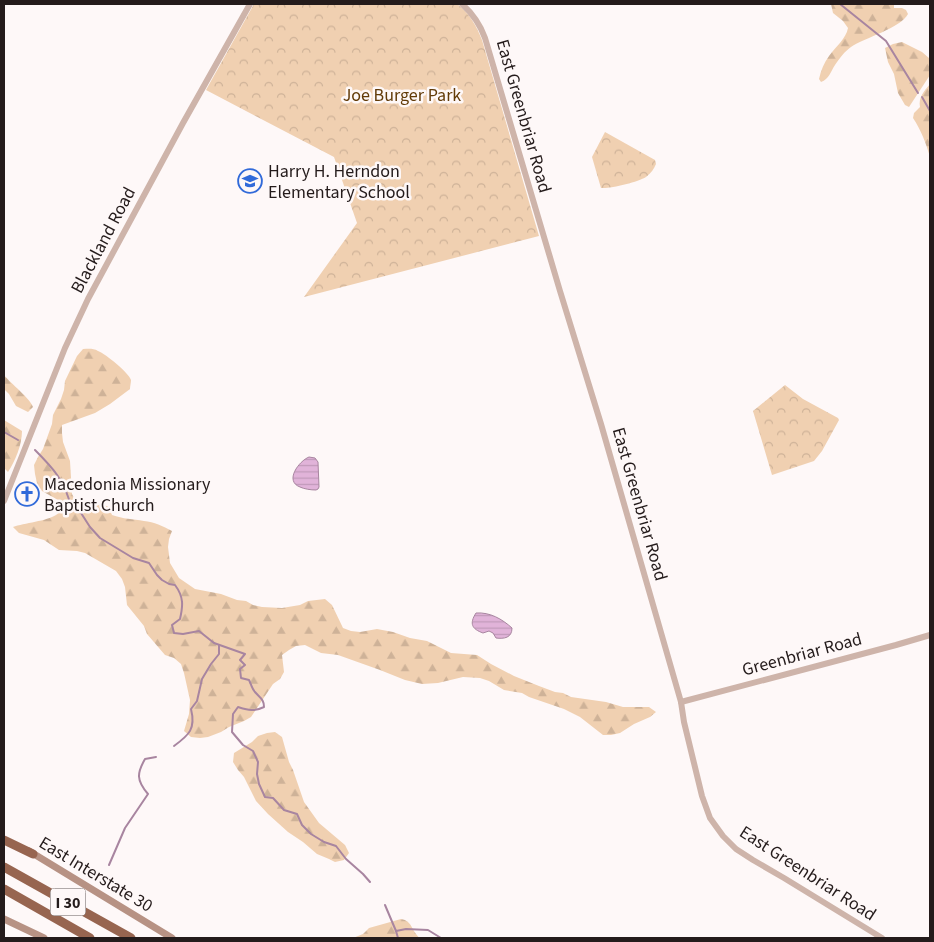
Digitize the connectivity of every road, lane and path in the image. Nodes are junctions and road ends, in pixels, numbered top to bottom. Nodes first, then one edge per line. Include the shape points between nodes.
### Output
1 (250, 4) edge
2 (462, 4) edge
3 (4, 501) edge
4 (930, 635) edge
5 (681, 702) junction
6 (4, 838) edge
7 (33, 854) joint
8 (4, 866) edge
9 (4, 890) edge
10 (4, 919) edge
11 (30, 935) edge
12 (41, 938) edge
13 (90, 938) edge
14 (132, 938) edge
15 (172, 938) edge
16 (882, 938) edge

1 - 3 street, Blackland Road via 88,299
2 - 5 street, East Greenbriar Road via 474,16 486,38
4 - 5 street, Greenbriar Road
5 - 16 street, East Greenbriar Road via 702,796 710,818 723,836 753,860
6 - 7 highway
7 - 15 main road, East Interstate 30
8 - 14 highway, I 30
9 - 13 highway, I 30
10 - 11 main road
11 - 12 main road

